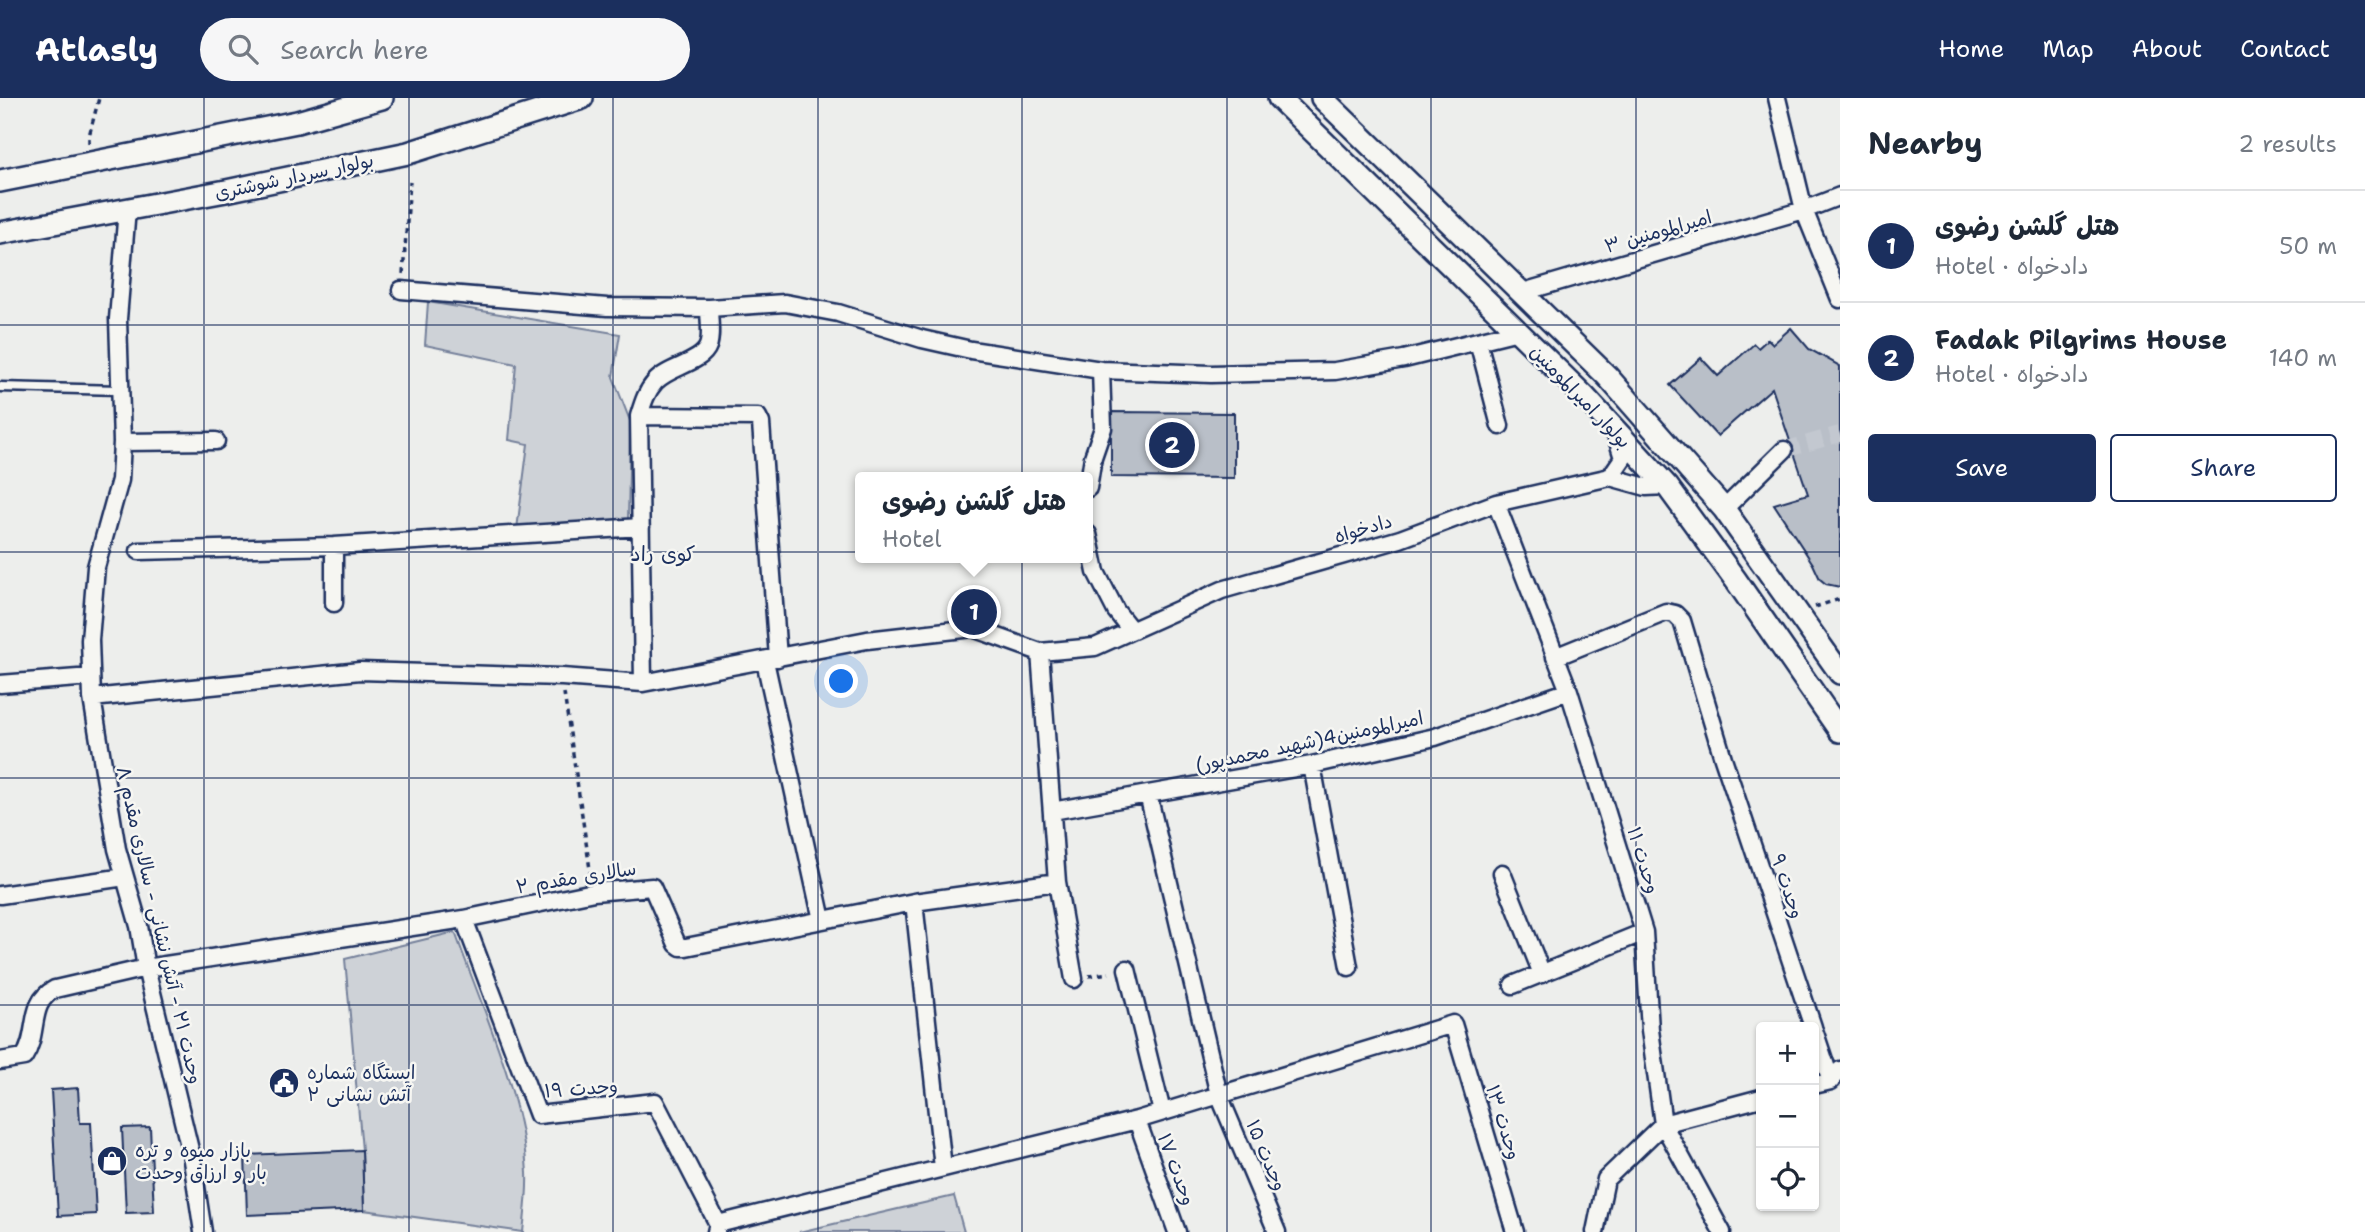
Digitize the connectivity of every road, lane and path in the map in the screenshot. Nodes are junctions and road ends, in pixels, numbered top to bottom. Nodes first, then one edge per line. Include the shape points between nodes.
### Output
1 (99, 98) edge
2 (382, 98) edge
3 (582, 98) edge
4 (1279, 98) edge
5 (1322, 98) edge
6 (1777, 98) edge
7 (90, 164) junction
8 (0, 181) edge
9 (410, 182) dead end
10 (1840, 196) edge
11 (127, 209) junction
12 (1804, 210) junction
13 (0, 233) edge
14 (401, 290) joint
15 (1523, 292) junction
16 (1840, 299) edge
17 (709, 308) junction
18 (1518, 331) junction
19 (1478, 341) junction
20 (1101, 370) junction
21 (0, 387) edge
22 (120, 390) junction
23 (639, 416) junction
24 (1500, 426) dead end
25 (1613, 428) junction
26 (216, 441) dead end
27 (122, 442) junction
28 (1784, 450) tunnel mouth
29 (1091, 472) edge
30 (1610, 477) junction
31 (1667, 486) junction
32 (1496, 503) junction
33 (1724, 509) junction
34 (641, 527) junction
35 (334, 546) junction
36 (139, 551) dead end
37 (1093, 558) edge
38 (334, 603) dead end
39 (1131, 631) junction
40 (1040, 652) junction
41 (1555, 657) junction
42 (771, 660) junction
43 (1840, 673) edge
44 (91, 677) junction
45 (562, 677) junction
46 (643, 683) junction
47 (0, 684) edge
48 (1569, 691) junction
49 (92, 698) junction
50 (1840, 731) edge
51 (1312, 765) junction
52 (1148, 794) junction
53 (1052, 811) junction
54 (1502, 873) dead end
55 (125, 877) junction
56 (1057, 882) junction
57 (594, 891) junction
58 (0, 895) edge
59 (914, 902) junction
60 (464, 919) junction
61 (822, 920) junction
62 (1644, 932) junction
63 (1349, 967) dead end
64 (146, 968) junction
65 (1127, 970) joint
66 (1542, 974) junction
67 (1074, 979) joint
68 (1513, 985) dead end
69 (1811, 1022) edge
70 (1819, 1041) edge
71 (0, 1061) edge
72 (1835, 1076) edge
73 (1219, 1095) junction
74 (1756, 1099) edge
75 (1162, 1112) junction
76 (1137, 1120) junction
77 (1663, 1124) junction
78 (943, 1168) junction
79 (717, 1228) edge
80 (203, 1232) edge
81 (1177, 1232) edge
82 (1277, 1232) edge
83 (1515, 1232) edge
84 (1595, 1232) edge
85 (1722, 1232) edge

1 - 7 path via 89,136
2 - 7 street via 297,122
3 - 11 street, بولوار سردار شوشتری via 408,153
4 - 18 street, بولوار امیرالمومنین
5 - 15 street, بولوار امیرالمومنین
6 - 12 street
7 - 8 street
9 - 14 path
10 - 12 street, امیرالمومنین ۳
11 - 13 street, بولوار سردار شوشتری
11 - 22 street, وحدت ۲۱ - آتش نشانی - سالاری مقدم ۸ via 118,319
12 - 15 street, امیرالمومنین ۳
12 - 16 street
14 - 17 street via 607,307
15 - 33 street, بولوار امیرالمومنین via 1607,376
17 - 20 street via 785,303 971,350
17 - 23 street via 709,345 703,356 656,380
18 - 19 street
18 - 25 street, بولوار امیرالمومنین
19 - 20 street via 1335,371 1211,374
19 - 24 street
20 - 29 street via 1103,428
21 - 22 lane
22 - 27 street, وحدت ۲۱ - آتش نشانی - سالاری مقدم ۸
23 - 34 street
23 - 42 street via 758,417
25 - 30 street via 1623,458
25 - 31 street, بولوار امیرالمومنین
26 - 27 street
27 - 44 street, وحدت ۲۱ - آتش نشانی - سالاری مقدم ۸ via 120,480 96,567
28 - 33 street
30 - 31 street via 1646,487
30 - 32 street, دادخواه
31 - 50 street, بولوار امیرالمومنین
32 - 39 street, دادخواه via 1400,539 1222,590
32 - 41 street, وحدت ۱۱
33 - 43 street, بولوار امیرالمومنین
34 - 35 street
34 - 46 street
35 - 36 street
35 - 38 street
37 - 39 street via 1116,611
39 - 40 street, دادخواه via 1096,648
40 - 42 street via 973,628 867,640
40 - 53 street
41 - 48 street, وحدت ۱۱
41 - 69 street, وحدت ۹ via 1666,612 1682,621
42 - 46 street
42 - 61 street
44 - 47 street
44 - 49 street, وحدت ۲۱ - آتش نشانی - سالاری مقدم ۸
45 - 46 street
45 - 49 street via 360,671
45 - 57 path
48 - 51 street, امیرالمومنین4(شهید محمدپور) via 1436,737
48 - 62 street, وحدت ۱۱
49 - 55 street, وحدت ۲۱ - آتش نشانی - سالاری مقدم ۸
51 - 52 street, امیرالمومنین4(شهید محمدپور)
51 - 63 street
52 - 53 street, امیرالمومنین4(شهید محمدپور)
52 - 73 street, وحدت ۱۵
53 - 56 street
54 - 66 street
55 - 58 street
55 - 64 street, وحدت ۲۱ - آتش نشانی - سالاری مقدم ۸
56 - 59 street, سالاری مقدم ۲
56 - 67 street
57 - 60 street, سالاری مقدم ۲
57 - 61 street, سالاری مقدم ۲ via 652,887 681,947
59 - 61 street, سالاری مقدم ۲
59 - 78 street
60 - 64 street, سالاری مقدم ۲
60 - 79 street, وحدت ۱۹ via 538,1115 655,1102
62 - 66 street
62 - 77 street, وحدت ۱۱ via 1650,1030
64 - 71 street, سالاری مقدم ۲ via 44,994 38,1002 31,1047 24,1057
64 - 80 street, وحدت ۲۱ - آتش نشانی - سالاری مقدم ۸ via 191,1154
65 - 67 path
65 - 75 street
66 - 68 street
70 - 72 street, وحدت ۹
73 - 75 street
73 - 82 street, وحدت ۱۵
73 - 83 street, وحدت ۱۳ via 1453,1024
74 - 77 street
75 - 76 street
76 - 78 street
76 - 81 street, وحدت ۱۷
77 - 84 street via 1606,1179
77 - 85 street, وحدت ۱۱
78 - 79 street

